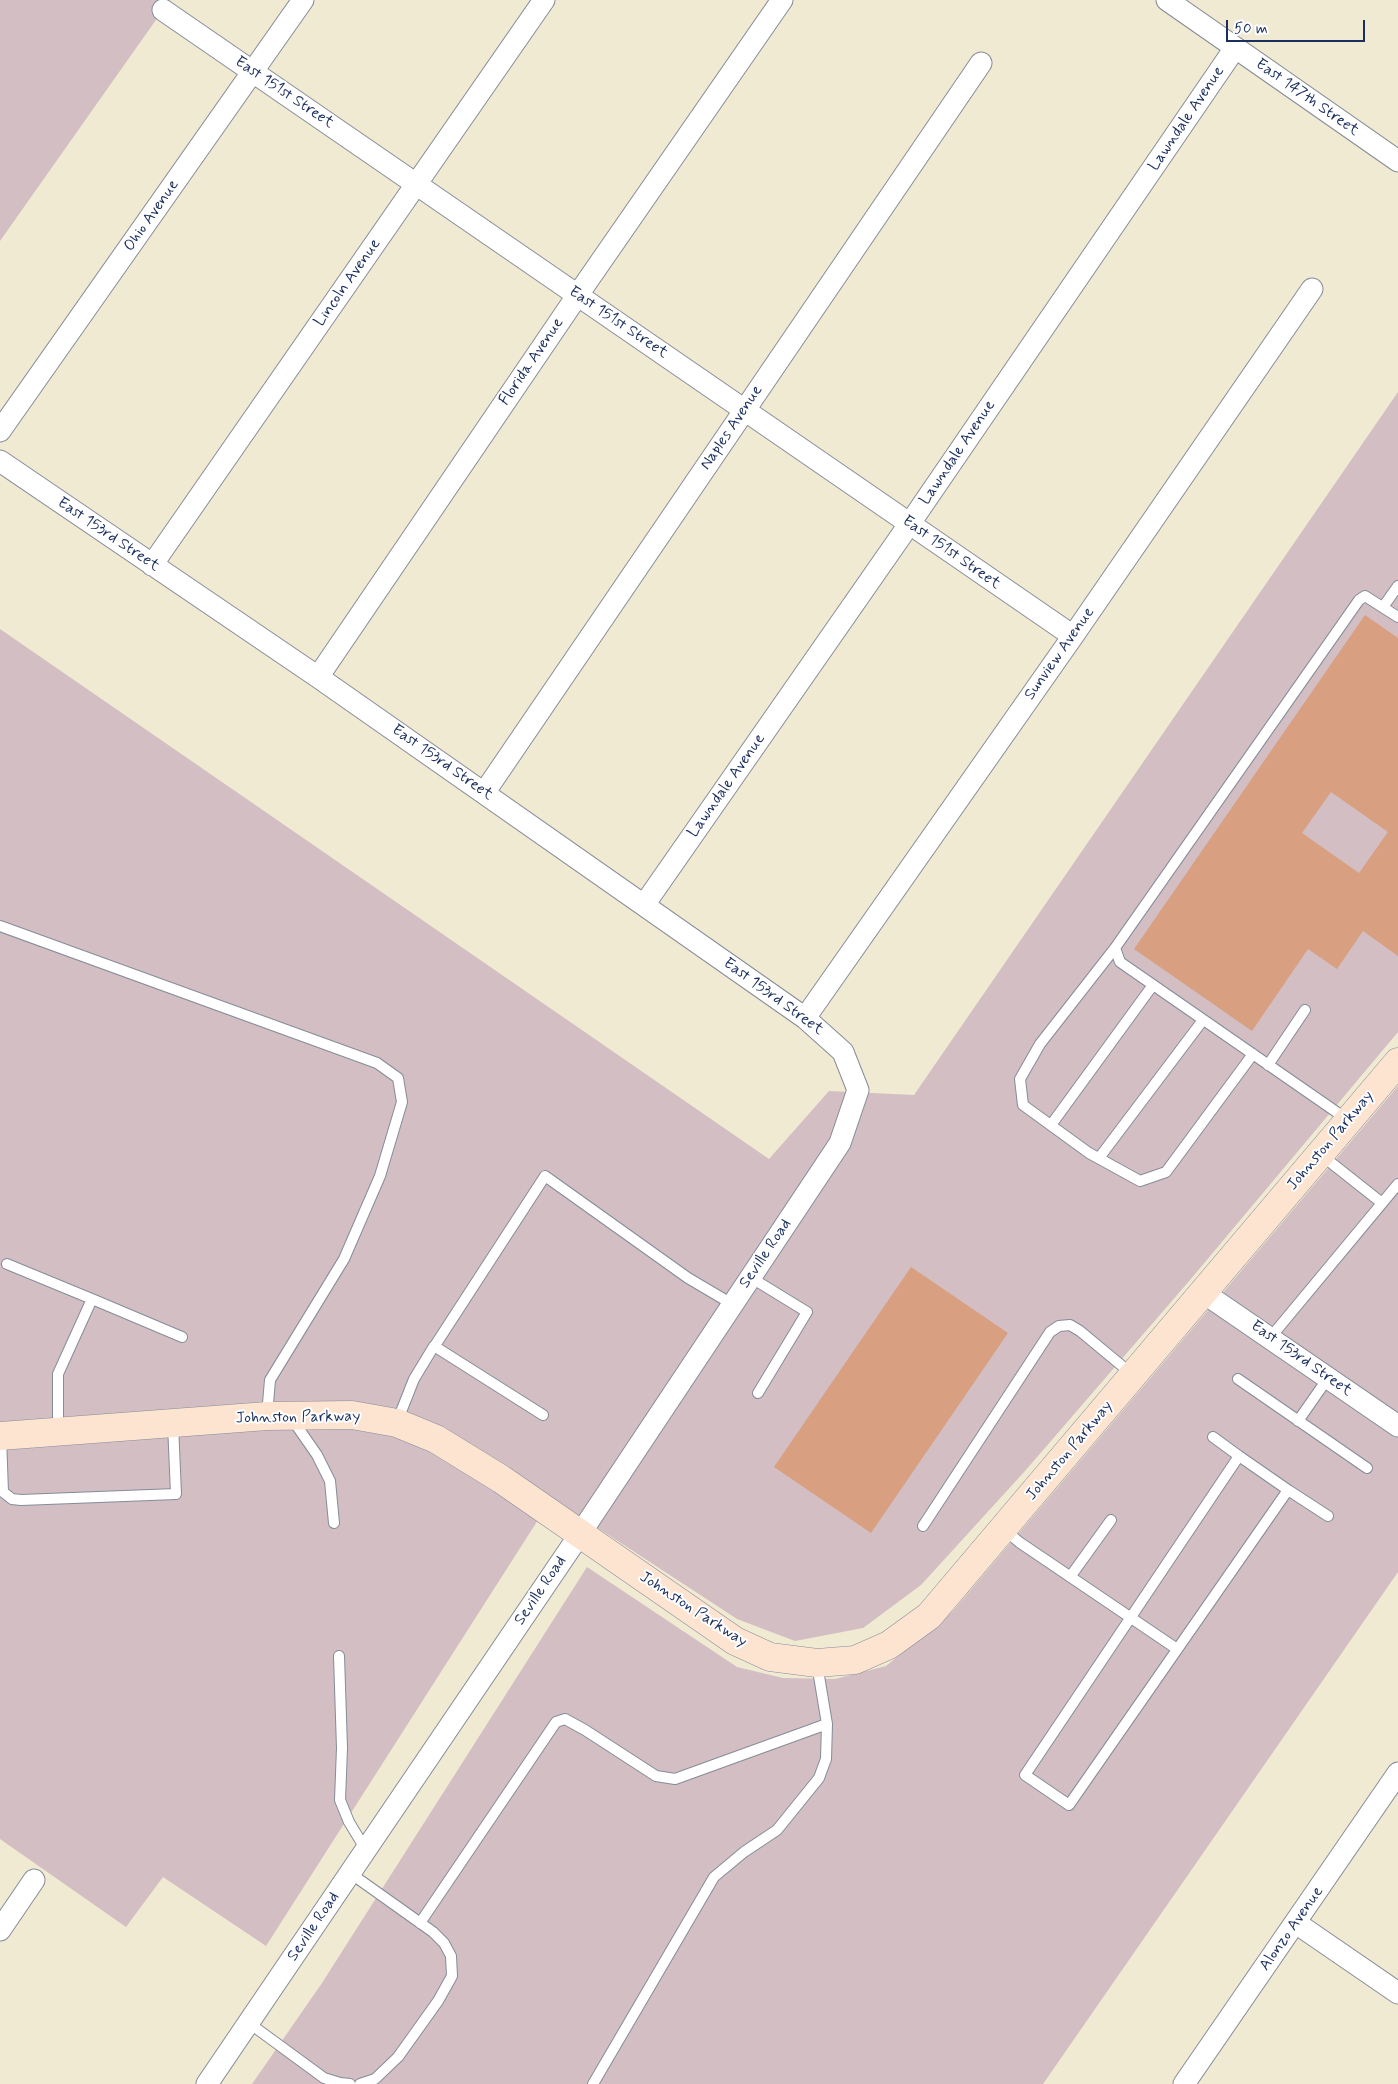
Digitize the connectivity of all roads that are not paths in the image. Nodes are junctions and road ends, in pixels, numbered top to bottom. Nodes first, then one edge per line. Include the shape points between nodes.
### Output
1 (303, 0) edge
2 (544, 0) edge
3 (782, 0) edge
4 (1167, 0) edge
5 (163, 10) dead end
6 (1235, 48) junction
7 (980, 63) dead end
8 (253, 72) junction
9 (1398, 161) edge
10 (417, 184) junction
11 (1312, 289) dead end
12 (577, 296) junction
13 (745, 410) junction
14 (0, 431) edge
15 (0, 461) edge
16 (910, 524) junction
17 (152, 565) junction
18 (1398, 586) edge
19 (1383, 608) junction
20 (1398, 618) edge
21 (1073, 636) junction
22 (318, 677) junction
23 (484, 792) junction
24 (644, 905) junction
25 (0, 926) edge
26 (1115, 948) junction
27 (1153, 985) junction
28 (1305, 1010) dead end
29 (805, 1018) junction
30 (1203, 1020) junction
31 (1253, 1054) junction
32 (1398, 1062) edge
33 (1268, 1065) junction
34 (858, 1090) joint
35 (1348, 1121) junction
36 (1051, 1125) junction
37 (1320, 1154) junction
38 (1099, 1158) junction
39 (1398, 1184) edge
40 (1382, 1203) junction
41 (7, 1264) dead end
42 (750, 1277) junction
43 (1204, 1293) junction
44 (92, 1299) junction
45 (732, 1304) junction
46 (182, 1337) dead end
47 (1270, 1338) junction
48 (434, 1347) junction
49 (1134, 1375) junction
50 (1328, 1378) junction
51 (1238, 1380) dead end
52 (758, 1393) dead end
53 (543, 1415) dead end
54 (278, 1416) junction
55 (1298, 1421) junction
56 (173, 1423) junction
57 (397, 1423) junction
58 (1398, 1426) edge
59 (58, 1431) junction
60 (1, 1436) edge
61 (1213, 1437) dead end
62 (1240, 1456) junction
63 (1367, 1468) dead end
64 (1288, 1490) junction
65 (1328, 1516) dead end
66 (1111, 1520) dead end
67 (334, 1523) dead end
68 (923, 1526) dead end
69 (1003, 1529) junction
70 (580, 1534) junction
71 (1070, 1577) junction
72 (1130, 1617) junction
73 (1177, 1649) junction
74 (340, 1656) dead end
75 (817, 1663) junction
76 (827, 1724) junction
77 (1398, 1773) edge
78 (366, 1850) junction
79 (350, 1873) junction
80 (34, 1880) dead end
81 (420, 1923) junction
82 (1296, 1923) junction
83 (0, 1930) edge
84 (1398, 1993) edge
85 (248, 2023) junction
86 (326, 2081) edge
87 (207, 2084) edge
88 (350, 2084) edge
89 (360, 2084) edge
90 (593, 2084) edge
91 (1184, 2084) edge

1 - 8 street, Ohio Avenue
2 - 10 street, Lincoln Avenue
3 - 12 street, Florida Avenue
4 - 6 street, East 147th Street
5 - 8 street, East 151st Street
6 - 9 street, East 147th Street
6 - 16 street, Lawndale Avenue
7 - 13 street, Naples Avenue
8 - 10 street, East 151st Street
8 - 14 street, Ohio Avenue
10 - 12 street, East 151st Street
10 - 17 street, Lincoln Avenue
11 - 21 street, Sunview Avenue
12 - 13 street, East 151st Street
12 - 22 street, Florida Avenue
13 - 16 street, East 151st Street
13 - 23 street, Naples Avenue
15 - 17 street, East 153rd Street
16 - 21 street, East 151st Street
16 - 24 street, Lawndale Avenue
17 - 22 street, East 153rd Street
18 - 19 lane
19 - 20 lane
19 - 26 lane via 1365,596 1359,600
21 - 29 street, Sunview Avenue
22 - 23 street, East 153rd Street
23 - 24 street, East 153rd Street
24 - 29 street, East 153rd Street
25 - 54 lane via 377,1063 398,1078 402,1102 380,1176 344,1259 270,1380
26 - 27 lane via 1120,962
26 - 36 lane via 1040,1044 1020,1079 1023,1106
27 - 30 lane
27 - 36 lane
28 - 33 lane
29 - 34 street, East 153rd Street via 843,1052
30 - 31 lane
30 - 38 lane
31 - 33 lane
31 - 38 lane via 1166,1172 1140,1181
32 - 35 street, Johnston Parkway
33 - 35 lane
34 - 42 street, Seville Road via 840,1143
35 - 37 street, Johnston Parkway
36 - 38 lane
37 - 40 lane
37 - 43 street, Johnston Parkway
39 - 40 lane
40 - 47 lane
41 - 44 lane
42 - 45 street, Seville Road
42 - 52 lane via 807,1312
43 - 47 street, East 153rd Street
43 - 49 street, Johnston Parkway
44 - 46 lane
44 - 59 lane via 58,1374
45 - 48 lane via 688,1278 545,1176
45 - 70 street, Seville Road
47 - 50 street, East 153rd Street
48 - 53 lane
48 - 57 lane via 414,1378
49 - 68 lane via 1070,1325 1059,1326 1050,1332
49 - 69 street, Johnston Parkway
50 - 55 lane
50 - 58 street, East 153rd Street
51 - 55 lane
54 - 56 street, Johnston Parkway
54 - 57 street, Johnston Parkway via 352,1415
54 - 67 lane via 317,1455 330,1482
55 - 63 lane
56 - 59 street, Johnston Parkway
56 - 60 lane via 176,1494 12,1499 3,1492
57 - 70 street, Johnston Parkway via 444,1444
59 - 60 street, Johnston Parkway
61 - 62 lane
62 - 64 lane
62 - 72 lane
64 - 65 lane
64 - 73 lane
66 - 71 lane
69 - 71 lane
69 - 75 street, Johnston Parkway via 929,1616 889,1645 855,1660
70 - 75 street, Johnston Parkway via 735,1641 770,1657
70 - 78 street, Seville Road
71 - 72 lane
72 - 73 lane
72 - 73 lane via 1025,1775 1032,1780 1069,1805
74 - 78 lane via 340,1800
75 - 76 lane
76 - 81 lane via 675,1779 656,1776 565,1719 556,1722
76 - 90 lane via 826,1759 819,1778 777,1830 714,1877
77 - 82 street, Alonzo Avenue
78 - 79 street, Seville Road
79 - 81 lane
79 - 85 street, Seville Road
80 - 83 street
81 - 89 lane via 444,1943 451,1956 452,1976 398,2057 375,2079
82 - 84 street
82 - 91 street, Alonzo Avenue
85 - 86 lane
85 - 87 street, Seville Road
86 - 88 lane

